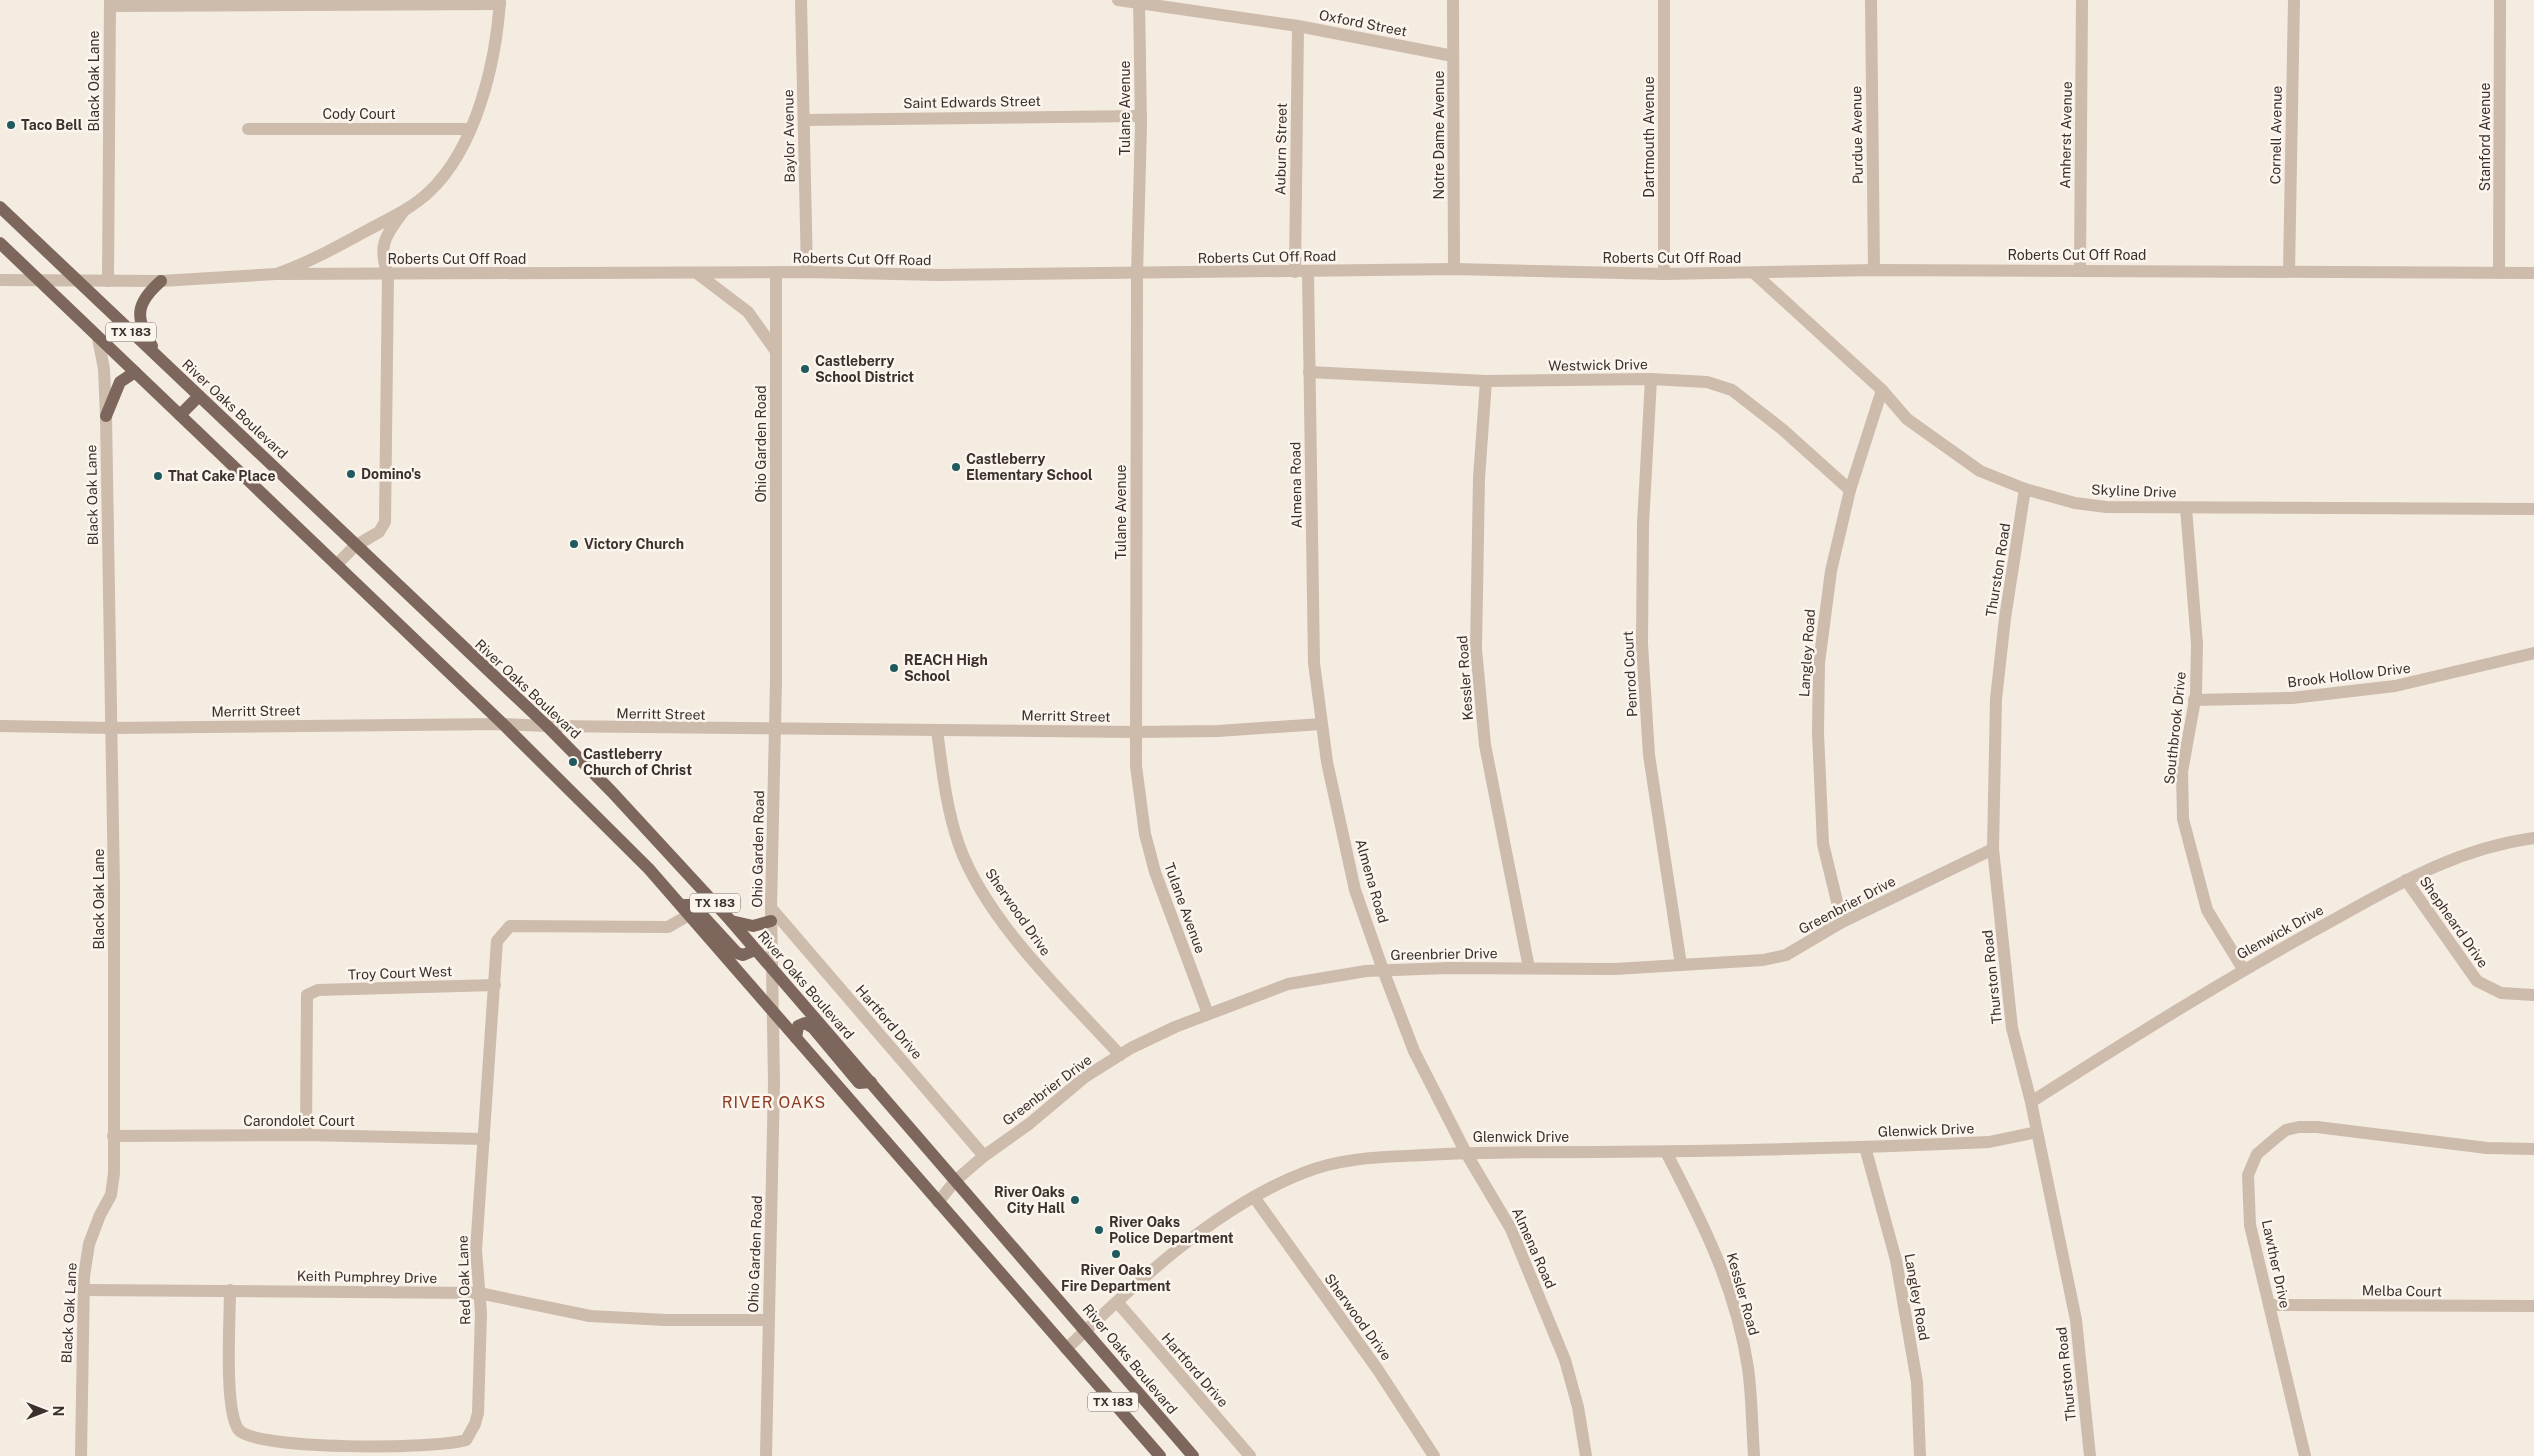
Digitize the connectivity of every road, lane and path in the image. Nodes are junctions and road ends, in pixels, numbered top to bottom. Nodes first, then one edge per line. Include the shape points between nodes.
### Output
1 (801, 0) edge
2 (1118, 0) edge
3 (1453, 0) edge
4 (1664, 0) edge
5 (1872, 0) edge
6 (2082, 0) edge
7 (2294, 0) edge
8 (2500, 0) edge
9 (1139, 1) edge
10 (500, 2) edge
11 (110, 3) edge
12 (1298, 26) junction
13 (1453, 56) junction
14 (1141, 116) junction
15 (804, 120) junction
16 (470, 128) junction
17 (248, 129) dead end
18 (0, 207) edge
19 (402, 212) junction
20 (0, 243) edge
21 (1454, 269) junction
22 (1874, 270) junction
23 (2080, 270) junction
24 (2289, 271) junction
25 (776, 272) junction
26 (807, 272) junction
27 (1302, 272) junction
28 (1754, 273) junction
29 (2499, 273) junction
30 (2534, 273) edge
31 (276, 274) junction
32 (388, 274) junction
33 (698, 274) junction
34 (1137, 274) junction
35 (1664, 274) junction
36 (0, 280) edge
37 (39, 281) junction
38 (78, 281) junction
39 (108, 281) junction
40 (162, 281) junction
41 (98, 338) junction
42 (776, 350) junction
43 (161, 361) junction
44 (135, 372) junction
45 (1309, 372) junction
46 (1651, 379) junction
47 (1486, 381) junction
48 (1882, 390) junction
49 (199, 396) junction
50 (180, 415) junction
51 (106, 416) junction
52 (2025, 489) junction
53 (1850, 490) junction
54 (2186, 508) junction
55 (2534, 509) edge
56 (355, 546) junction
57 (336, 565) junction
58 (2534, 653) edge
59 (2194, 700) junction
60 (503, 724) junction
61 (1321, 724) junction
62 (0, 726) edge
63 (547, 726) junction
64 (111, 728) junction
65 (775, 730) junction
66 (937, 730) junction
67 (1135, 732) junction
68 (2534, 838) edge
69 (1993, 849) junction
70 (2406, 880) junction
71 (685, 910) junction
72 (771, 915) junction
73 (731, 921) junction
74 (1842, 922) junction
75 (755, 950) junction
76 (1682, 965) junction
77 (1529, 968) junction
78 (772, 969) junction
79 (2242, 969) junction
80 (1383, 970) junction
81 (495, 985) junction
82 (2534, 995) edge
83 (772, 1010) junction
84 (1208, 1014) junction
85 (796, 1038) junction
86 (1120, 1055) junction
87 (871, 1082) junction
88 (2031, 1102) junction
89 (2037, 1132) junction
90 (114, 1136) junction
91 (306, 1136) junction
92 (484, 1139) junction
93 (1866, 1147) junction
94 (2534, 1149) edge
95 (1666, 1152) junction
96 (1466, 1153) junction
97 (984, 1156) junction
98 (956, 1180) junction
99 (1254, 1197) junction
100 (938, 1202) junction
101 (84, 1290) junction
102 (230, 1290) junction
103 (480, 1293) junction
104 (1118, 1303) junction
105 (2269, 1305) junction
106 (2534, 1306) edge
107 (768, 1320) junction
108 (1086, 1330) junction
109 (1066, 1349) junction
110 (81, 1456) edge
111 (766, 1456) edge
112 (1160, 1456) edge
113 (1193, 1456) edge
114 (1250, 1456) edge
115 (1434, 1456) edge
116 (1586, 1456) edge
117 (1754, 1456) edge
118 (1920, 1456) edge
119 (2090, 1456) edge
120 (2305, 1456) edge

1 - 15 street, Baylor Avenue
2 - 9 street, Oxford Street
3 - 13 street, Notre Dame Avenue
4 - 35 street, Dartmouth Avenue
5 - 22 street, Purdue Avenue
6 - 23 street, Amherst Avenue
7 - 24 street, Cornell Avenue
8 - 29 street, Stanford Avenue
9 - 12 street, Oxford Street
9 - 14 street, Tulane Avenue
10 - 11 street
10 - 16 street via 492,58 481,102
11 - 39 street, Black Oak Lane
12 - 13 street, Oxford Street
12 - 27 street, Auburn Street
13 - 21 street, Notre Dame Avenue
14 - 15 street, Saint Edwards Street
14 - 34 street, Tulane Avenue
15 - 26 street, Baylor Avenue
16 - 17 street, Cody Court
16 - 19 street via 444,175 429,192
18 - 38 main road, River Oaks Boulevard / TX 183
19 - 31 street via 311,261
19 - 32 street via 385,235 382,258
20 - 37 main road, TX 183
21 - 27 street, Roberts Cut Off Road
21 - 35 street, Roberts Cut Off Road
22 - 23 street, Roberts Cut Off Road
22 - 28 street, Roberts Cut Off Road
23 - 24 street, Roberts Cut Off Road
24 - 29 street, Roberts Cut Off Road
25 - 26 street, Roberts Cut Off Road
25 - 33 street, Roberts Cut Off Road
25 - 42 street, Ohio Garden Road
26 - 34 street, Roberts Cut Off Road
27 - 34 street, Roberts Cut Off Road
27 - 45 street, Almena Road
28 - 35 street, Roberts Cut Off Road
28 - 48 street, Skyline Drive
29 - 30 street, Roberts Cut Off Road
31 - 32 street, Roberts Cut Off Road
31 - 40 street, Roberts Cut Off Road
32 - 33 street, Roberts Cut Off Road
32 - 56 street via 385,522 379,532
33 - 42 street via 748,312
34 - 67 street, Tulane Avenue
36 - 37 street, Roberts Cut Off Road
37 - 38 street, Roberts Cut Off Road
37 - 41 main road, TX 183
38 - 39 street, Roberts Cut Off Road
38 - 43 main road, River Oaks Boulevard / TX 183
39 - 40 street, Roberts Cut Off Road
40 - 43 main road via 147,294 141,304 140,317 144,333
41 - 44 main road, TX 183
41 - 51 street, Black Oak Lane via 104,369
42 - 65 street, Ohio Garden Road
43 - 49 main road, River Oaks Boulevard / TX 183
44 - 50 main road, TX 183
44 - 51 main road via 120,382
45 - 47 street, Westwick Drive
45 - 61 street, Almena Road via 1314,662
46 - 47 street, Westwick Drive
46 - 53 street, Westwick Drive via 1707,382 1732,390 1782,428
46 - 76 street, Penrod Court via 1643,524 1642,644 1649,755
47 - 77 street, Kessler Road via 1479,478 1476,649 1485,745
48 - 52 street, Skyline Drive via 1908,419 1938,442 1980,471
48 - 53 street, Langley Road
49 - 50 main road
49 - 56 main road, River Oaks Boulevard / TX 183
50 - 57 main road, TX 183
51 - 64 street, Black Oak Lane
52 - 54 street, Skyline Drive via 2075,503 2106,507
52 - 69 street, Thurston Road via 1996,699
53 - 74 street, Langley Road via 1830,571 1819,662 1818,734 1823,844
54 - 55 street, Skyline Drive
54 - 59 street, Southbrook Drive via 2198,644
56 - 57 street
56 - 63 main road, River Oaks Boulevard / TX 183
57 - 60 main road, TX 183
58 - 59 street, Brook Hollow Drive via 2395,686 2292,698
59 - 79 street, Southbrook Drive via 2182,772 2183,819 2207,910
60 - 63 street, Merritt Street
60 - 64 street, Merritt Street
60 - 71 main road, TX 183 via 594,813
61 - 67 street, Merritt Street via 1218,731
61 - 80 street, Almena Road via 1355,890
62 - 64 street, Merritt Street
63 - 65 street, Merritt Street
63 - 73 main road, River Oaks Boulevard / TX 183
64 - 90 street, Black Oak Lane
65 - 66 street, Merritt Street
65 - 72 street, Ohio Garden Road
66 - 67 street, Merritt Street
66 - 86 street, Sherwood Drive via 946,794 959,846 981,890 1029,956
67 - 84 street, Tulane Avenue via 1145,834 1154,872
68 - 70 street, Glenwick Drive via 2471,852
69 - 74 street, Greenbrier Drive
69 - 88 street, Thurston Road via 2012,1028
70 - 79 street, Glenwick Drive
70 - 82 street, Shepheard Drive via 2477,981 2501,993
71 - 75 main road via 693,905 737,953 743,955
71 - 81 street, Red Oak Lane via 668,927 510,926 497,941
71 - 83 main road, TX 183
72 - 73 main road via 753,926
72 - 78 street, Ohio Garden Road
72 - 97 street, Hartford Drive
73 - 75 main road, River Oaks Boulevard / TX 183
74 - 76 street, Greenbrier Drive via 1786,955 1763,960
75 - 78 main road, River Oaks Boulevard / TX 183
76 - 77 street, Greenbrier Drive via 1615,969
77 - 80 street, Greenbrier Drive
78 - 83 street, Ohio Garden Road
78 - 87 main road, River Oaks Boulevard / TX 183
79 - 88 street, Glenwick Drive
80 - 84 street, Greenbrier Drive via 1323,976 1288,984
80 - 96 street, Almena Road via 1414,1051
81 - 91 street, Troy Court West via 318,990 307,995
81 - 92 street, Red Oak Lane
83 - 85 main road, TX 183
83 - 107 street, Ohio Garden Road via 774,1082
84 - 86 street, Greenbrier Drive
85 - 87 main road via 798,1026 805,1023 813,1028 859,1083
85 - 100 main road, TX 183
86 - 97 street, Greenbrier Drive via 1085,1077 1029,1124
87 - 98 main road, River Oaks Boulevard / TX 183
88 - 89 street, Thurston Road
89 - 93 street, Glenwick Drive via 1989,1142
89 - 119 street, Thurston Road via 2076,1320
90 - 91 street, Carondolet Court
90 - 101 street, Black Oak Lane via 111,1195 89,1244
91 - 92 street, Carondolet Court
92 - 103 street, Red Oak Lane via 476,1250
93 - 95 street, Glenwick Drive
93 - 118 street, Langley Road via 1896,1260 1916,1382
94 - 105 street, Lawther Drive via 2487,1148 2317,1127 2286,1130 2257,1154 2248,1175 2250,1225
95 - 96 street, Glenwick Drive
95 - 117 street, Kessler Road via 1708,1233 1727,1281 1748,1368
96 - 99 street, Glenwick Drive via 1376,1157 1333,1163 1303,1173
96 - 116 street, Almena Road via 1511,1229 1565,1360 1578,1407
97 - 98 street, Greenbrier Drive
98 - 100 street, Greenbrier Drive
98 - 108 main road, River Oaks Boulevard / TX 183
99 - 104 street, Glenwick Drive via 1160,1264
99 - 115 street, Sherwood Drive via 1378,1370
100 - 109 main road, TX 183
101 - 102 street, Keith Pumphrey Drive
101 - 110 street, Black Oak Lane
102 - 103 street, Keith Pumphrey Drive
102 - 103 street, Red Oak Lane via 230,1400 238,1429 249,1437 304,1445 367,1446 466,1440 478,1413
103 - 107 street, Keith Pumphrey Drive via 590,1316
104 - 108 street, Glenwick Drive
104 - 114 street, Hartford Drive
105 - 106 street, Melba Court
105 - 120 street, Lawther Drive
107 - 111 street, Ohio Garden Road
108 - 109 street, Glenwick Drive
108 - 113 main road, River Oaks Boulevard / TX 183
109 - 112 main road, TX 183

